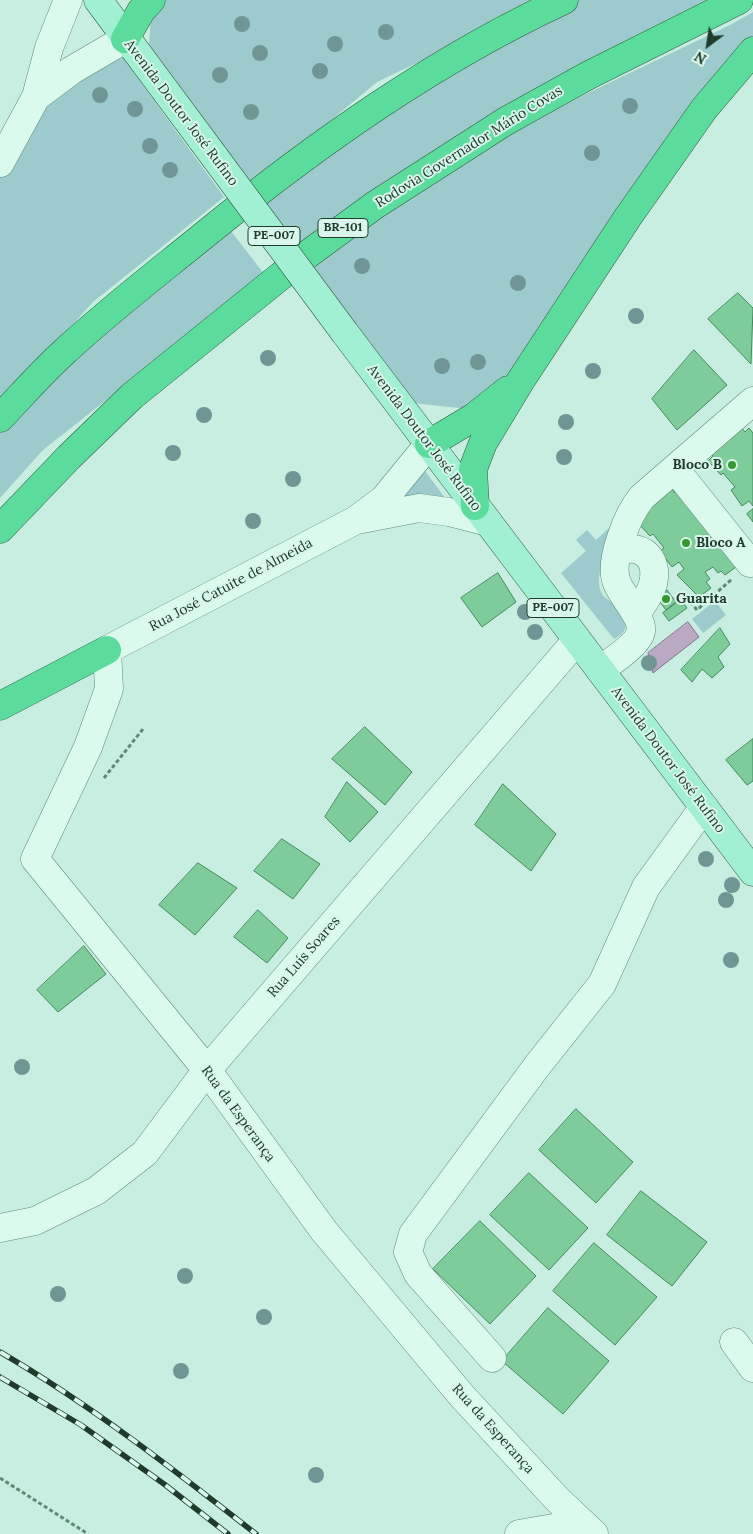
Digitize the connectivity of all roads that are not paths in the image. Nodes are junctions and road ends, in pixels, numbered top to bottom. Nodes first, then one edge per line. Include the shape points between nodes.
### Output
1 (68, 0) edge
2 (98, 0) edge
3 (151, 0) edge
4 (564, 0) edge
5 (739, 0) edge
6 (125, 39) junction
7 (753, 51) edge
8 (36, 97) junction
9 (0, 164) edge
10 (521, 380) junction
11 (751, 407) edge
12 (0, 418) edge
13 (429, 444) junction
14 (675, 468) junction
15 (482, 514) junction
16 (356, 520) junction
17 (0, 530) edge
18 (618, 552) junction
19 (750, 563) road end
20 (638, 619) junction
21 (577, 640) junction
22 (106, 650) junction
23 (600, 670) junction
24 (0, 706) edge
25 (704, 807) junction
26 (753, 872) edge
27 (206, 1070) junction
28 (0, 1228) edge
29 (734, 1342) dead end
30 (492, 1358) dead end
31 (753, 1368) edge
32 (588, 1529) edge
33 (519, 1534) edge

1 - 8 street via 49,48
2 - 6 main road, Avenida Doutor José Rufino / PE-007
3 - 6 highway
4 - 12 highway via 476,46 383,102 264,187 112,309 62,354
5 - 17 highway, Rodovia Governador Mário Covas / BR-101 via 539,103 375,205 308,254 132,396
6 - 8 street via 72,70
6 - 13 main road, Avenida Doutor José Rufino / PE-007, bridge
7 - 10 highway via 698,117
8 - 9 street
10 - 13 highway via 474,417
10 - 15 highway via 480,452 474,469
11 - 14 street
13 - 15 main road, Avenida Doutor José Rufino / PE-007
13 - 16 street, Rua José Catuite de Almeida via 384,499
14 - 18 street via 635,505
14 - 19 street
15 - 16 street, Rua José Catuite de Almeida via 419,508
15 - 21 main road, Avenida Doutor José Rufino / PE-007
16 - 22 street, Rua José Catuite de Almeida
18 - 20 street via 615,576
18 - 20 street via 638,549 654,565 653,585
20 - 23 street via 641,631 635,642
21 - 23 main road, Avenida Doutor José Rufino / PE-007
21 - 27 street, Rua Luís Soares
22 - 24 highway
22 - 27 street, Rua da Esperança via 109,689 88,747 35,859
23 - 25 main road, Avenida Doutor José Rufino / PE-007
25 - 26 main road, Avenida Doutor José Rufino / PE-007
25 - 30 street via 646,887 602,984 537,1066 414,1234 408,1252 418,1274
27 - 28 street, Rua Luís Soares via 145,1153 96,1191 35,1221
27 - 32 street, Rua da Esperança via 324,1231 462,1396 556,1499
29 - 31 street
32 - 33 street

